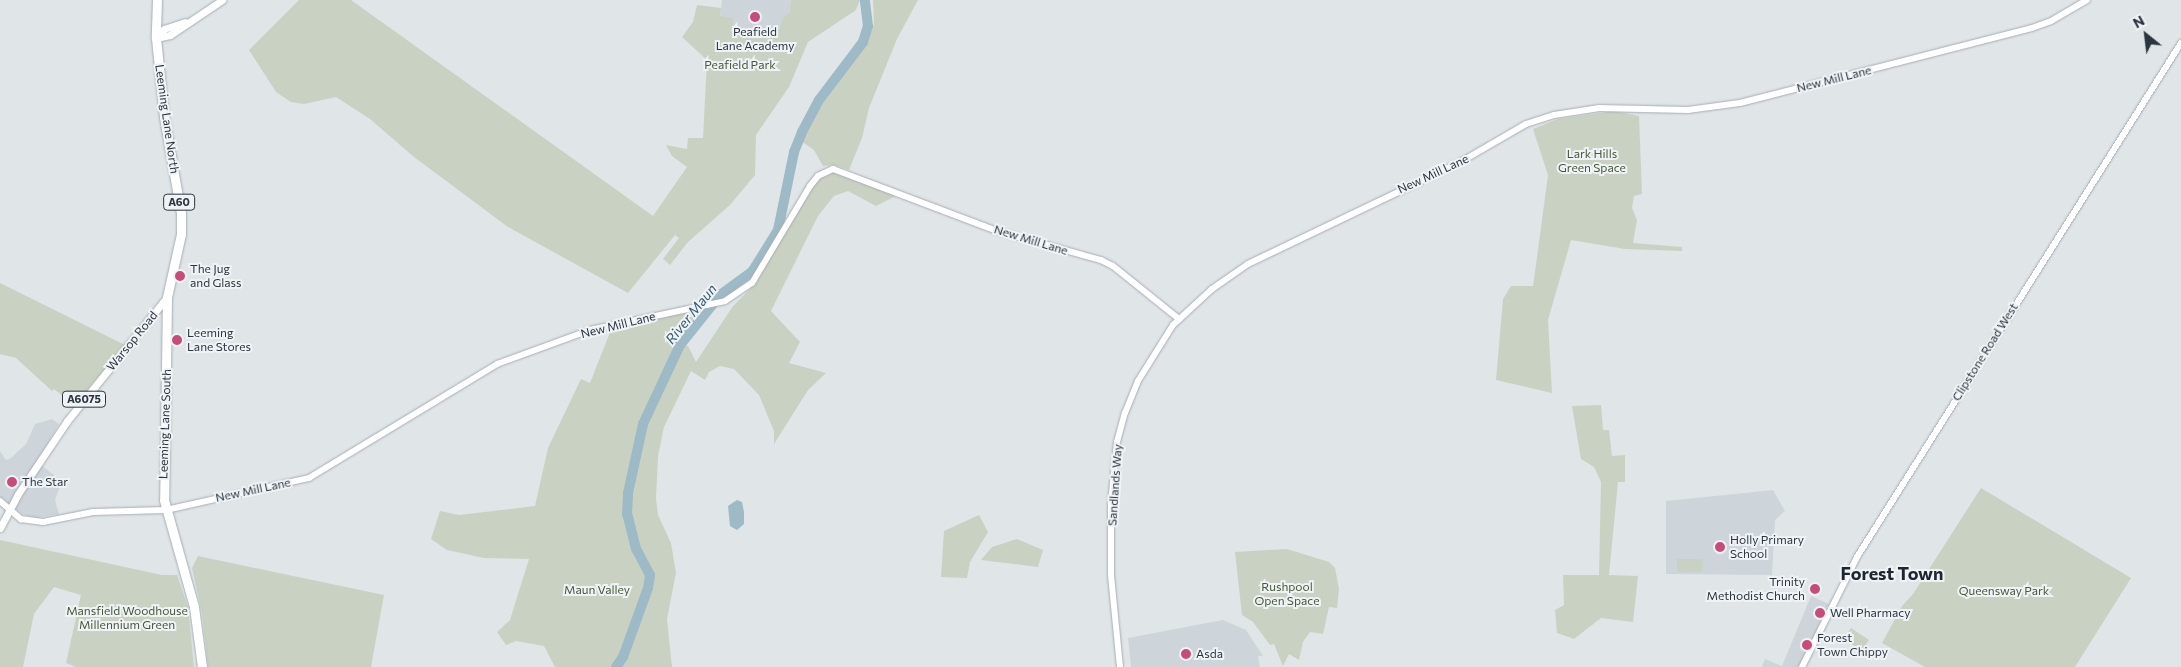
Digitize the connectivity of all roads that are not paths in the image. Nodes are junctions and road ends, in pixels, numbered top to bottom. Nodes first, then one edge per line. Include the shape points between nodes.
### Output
1 (157, 0) edge
2 (222, 0) edge
3 (2087, 0) edge
4 (156, 38) junction
5 (2181, 43) edge
6 (167, 297) junction
7 (1179, 319) junction
8 (0, 501) edge
9 (11, 508) junction
10 (166, 510) junction
11 (0, 528) edge
12 (202, 667) edge
13 (1120, 667) edge
14 (1802, 667) edge

1 - 4 highway, Leeming Lane North / A60
2 - 4 main road via 170,35
3 - 7 street, New Mill Lane via 2032,28 1740,103 1688,110 1614,107 1577,110 1526,124 1457,164 1248,264
4 - 6 highway, Leeming Lane North / A60 via 181,234
5 - 14 street, Clipstone Road West via 1857,557
6 - 9 main road, Warsop Road / A6075 via 67,421
6 - 10 highway, Leeming Lane South / A60 via 167,400 163,450
7 - 10 street, New Mill Lane via 1101,260 997,231 833,168 818,176 810,186 752,282 725,301 633,319 543,346 497,364 310,478
7 - 13 street, Sandlands Way via 1138,380 1117,442 1111,552
8 - 9 street, New Mill Lane
9 - 10 street, New Mill Lane via 21,519 34,523 93,512
9 - 11 main road, A6075
10 - 12 highway, Leeming Lane South / A60 via 194,607

